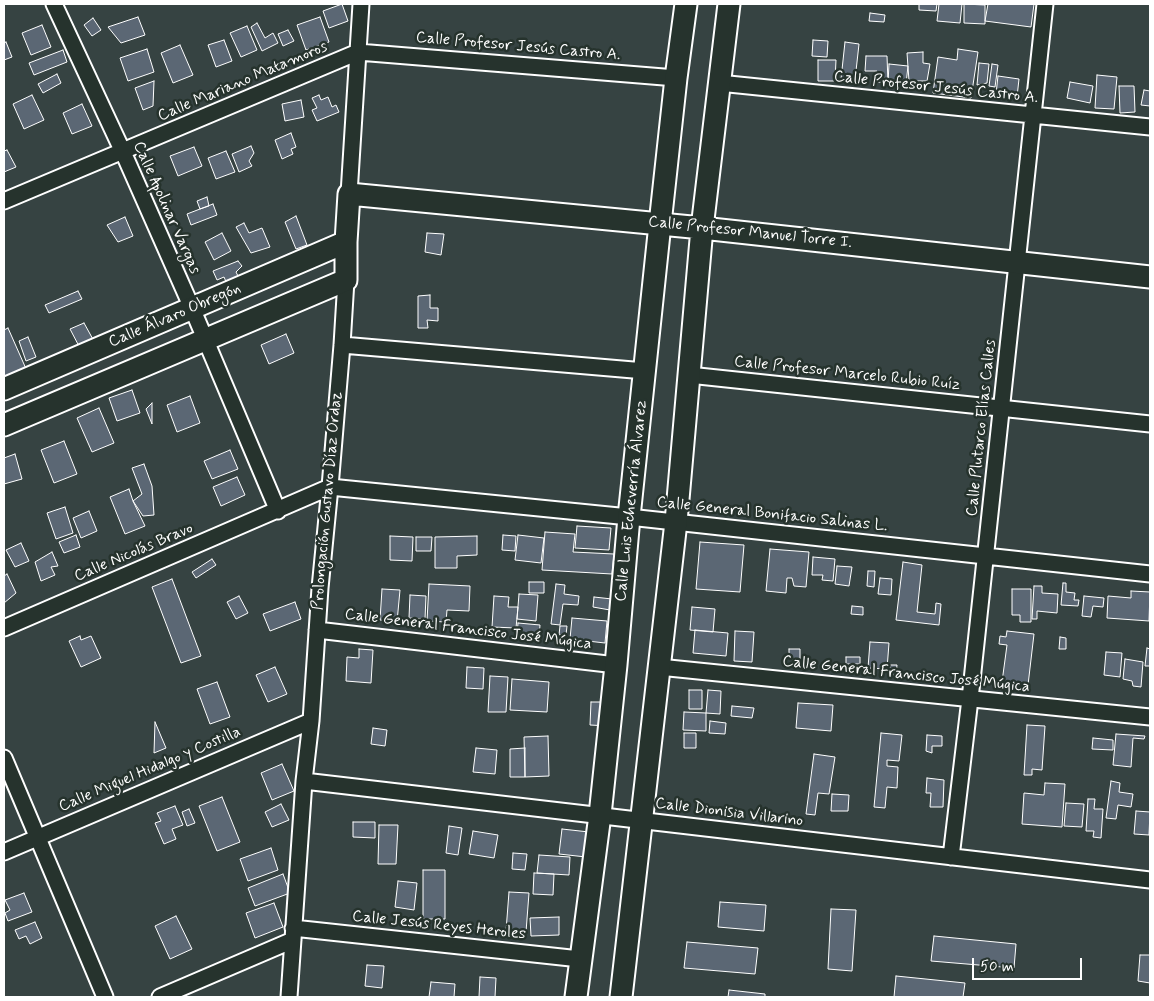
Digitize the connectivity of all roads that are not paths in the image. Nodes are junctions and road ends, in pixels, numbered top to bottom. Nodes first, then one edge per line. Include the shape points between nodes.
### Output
1 (54, 4) edge
2 (361, 4) edge
3 (686, 4) edge
4 (729, 4) edge
5 (1046, 4) edge
6 (358, 52) junction
7 (676, 78) junction
8 (719, 83) junction
9 (1033, 115) junction
10 (1150, 127) edge
11 (123, 152) junction
12 (349, 194) junction
13 (4, 201) edge
14 (660, 224) junction
15 (702, 228) junction
16 (346, 242) junction
17 (1017, 262) junction
18 (1150, 277) edge
19 (346, 280) junction
20 (192, 308) junction
21 (205, 340) junction
22 (342, 344) junction
23 (645, 371) junction
24 (689, 375) junction
25 (4, 389) edge
26 (1002, 408) junction
27 (1150, 424) edge
28 (4, 425) edge
29 (330, 487) junction
30 (278, 511) junction
31 (629, 517) junction
32 (676, 522) junction
33 (985, 556) junction
34 (1150, 574) edge
35 (4, 628) edge
36 (317, 630) junction
37 (616, 666) junction
38 (659, 667) junction
39 (970, 699) junction
40 (1150, 717) edge
41 (310, 721) junction
42 (4, 758) edge
43 (304, 781) junction
44 (600, 815) junction
45 (642, 820) junction
46 (37, 837) junction
47 (4, 852) edge
48 (951, 857) junction
49 (1150, 880) edge
50 (293, 934) junction
51 (580, 959) junction
52 (105, 997) edge
53 (160, 997) edge
54 (289, 997) edge
55 (576, 997) edge
56 (621, 997) edge

1 - 11 street, Calle Apolinar Vargas
2 - 6 street, Prolongación Gustavo Díaz Ordaz
3 - 7 street, Calle Luis Echeverría Álvarez
4 - 8 street
5 - 9 street, Calle Plutarco Elías Calles
6 - 7 street, Calle Profesor Jesús Castro A.
6 - 11 street, Calle Mariano Matamoros
6 - 12 street, Prolongación Gustavo Díaz Ordaz
7 - 14 street, Calle Luis Echeverría Álvarez
8 - 9 street, Calle Profesor Jesús Castro A.
8 - 15 street
9 - 10 street, Calle Profesor Jesús Castro A.
9 - 17 street, Calle Plutarco Elías Calles
11 - 13 street, Calle Mariano Matamoros
11 - 20 street, Calle Apolinar Vargas
12 - 14 street, Calle Profesor Manuel Torre I.
12 - 16 street, Prolongación Gustavo Díaz Ordaz
14 - 15 street, Calle Profesor Manuel Torre I.
14 - 23 street, Calle Luis Echeverría Álvarez
15 - 17 street, Calle Profesor Manuel Torre I.
15 - 24 street
16 - 19 street, Prolongación Gustavo Díaz Ordaz
16 - 20 street, Calle Álvaro Obregón
17 - 18 street, Calle Profesor Manuel Torre I.
17 - 26 street, Calle Plutarco Elías Calles
19 - 21 street, Calle Álvaro Obregón
19 - 22 street, Prolongación Gustavo Díaz Ordaz
20 - 21 street, Calle Apolinar Vargas
20 - 25 street, Calle Álvaro Obregón
21 - 28 street, Calle Álvaro Obregón
21 - 30 street, Calle Apolinar Vargas
22 - 23 street
22 - 29 street, Prolongación Gustavo Díaz Ordaz
23 - 31 street, Calle Luis Echeverría Álvarez
24 - 26 street, Calle Profesor Marcelo Rubio Ruíz
24 - 32 street
26 - 27 street, Calle Profesor Marcelo Rubio Ruíz
26 - 33 street, Calle Plutarco Elías Calles
29 - 30 street, Calle Nicolás Bravo
29 - 31 street, Calle General Bonifacio Salinas L.
29 - 36 street, Prolongación Gustavo Díaz Ordaz
30 - 35 street, Calle Nicolás Bravo
31 - 32 street, Calle General Bonifacio Salinas L.
31 - 37 street, Calle Luis Echeverría Álvarez
32 - 33 street, Calle General Bonifacio Salinas L.
32 - 38 street
33 - 34 street, Calle General Bonifacio Salinas L.
33 - 39 street, Calle Plutarco Elías Calles
36 - 37 street, Calle General Francisco José Múgica
36 - 41 street, Prolongación Gustavo Díaz Ordaz
37 - 44 street, Calle Luis Echeverría Álvarez
38 - 39 street, Calle General Francisco José Múgica
38 - 45 street
39 - 40 street, Calle General Francisco José Múgica
39 - 48 street, Calle Plutarco Elías Calles
41 - 43 street, Prolongación Gustavo Díaz Ordaz
41 - 46 street, Calle Miguel Hidalgo y Costilla
42 - 46 street
43 - 44 street, Calle Dionisia Villarino
43 - 50 street, Prolongación Gustavo Díaz Ordaz
44 - 45 street, Calle Dionisia Villarino
44 - 51 street, Calle Luis Echeverría Álvarez
45 - 48 street, Calle Dionisia Villarino
45 - 56 street
46 - 47 street, Calle Miguel Hidalgo y Costilla
46 - 52 street
48 - 49 street, Calle Dionisia Villarino
50 - 51 street, Calle Jesús Reyes Heroles
50 - 53 street
50 - 54 street, Prolongación Gustavo Díaz Ordaz
51 - 55 street, Calle Luis Echeverría Álvarez

